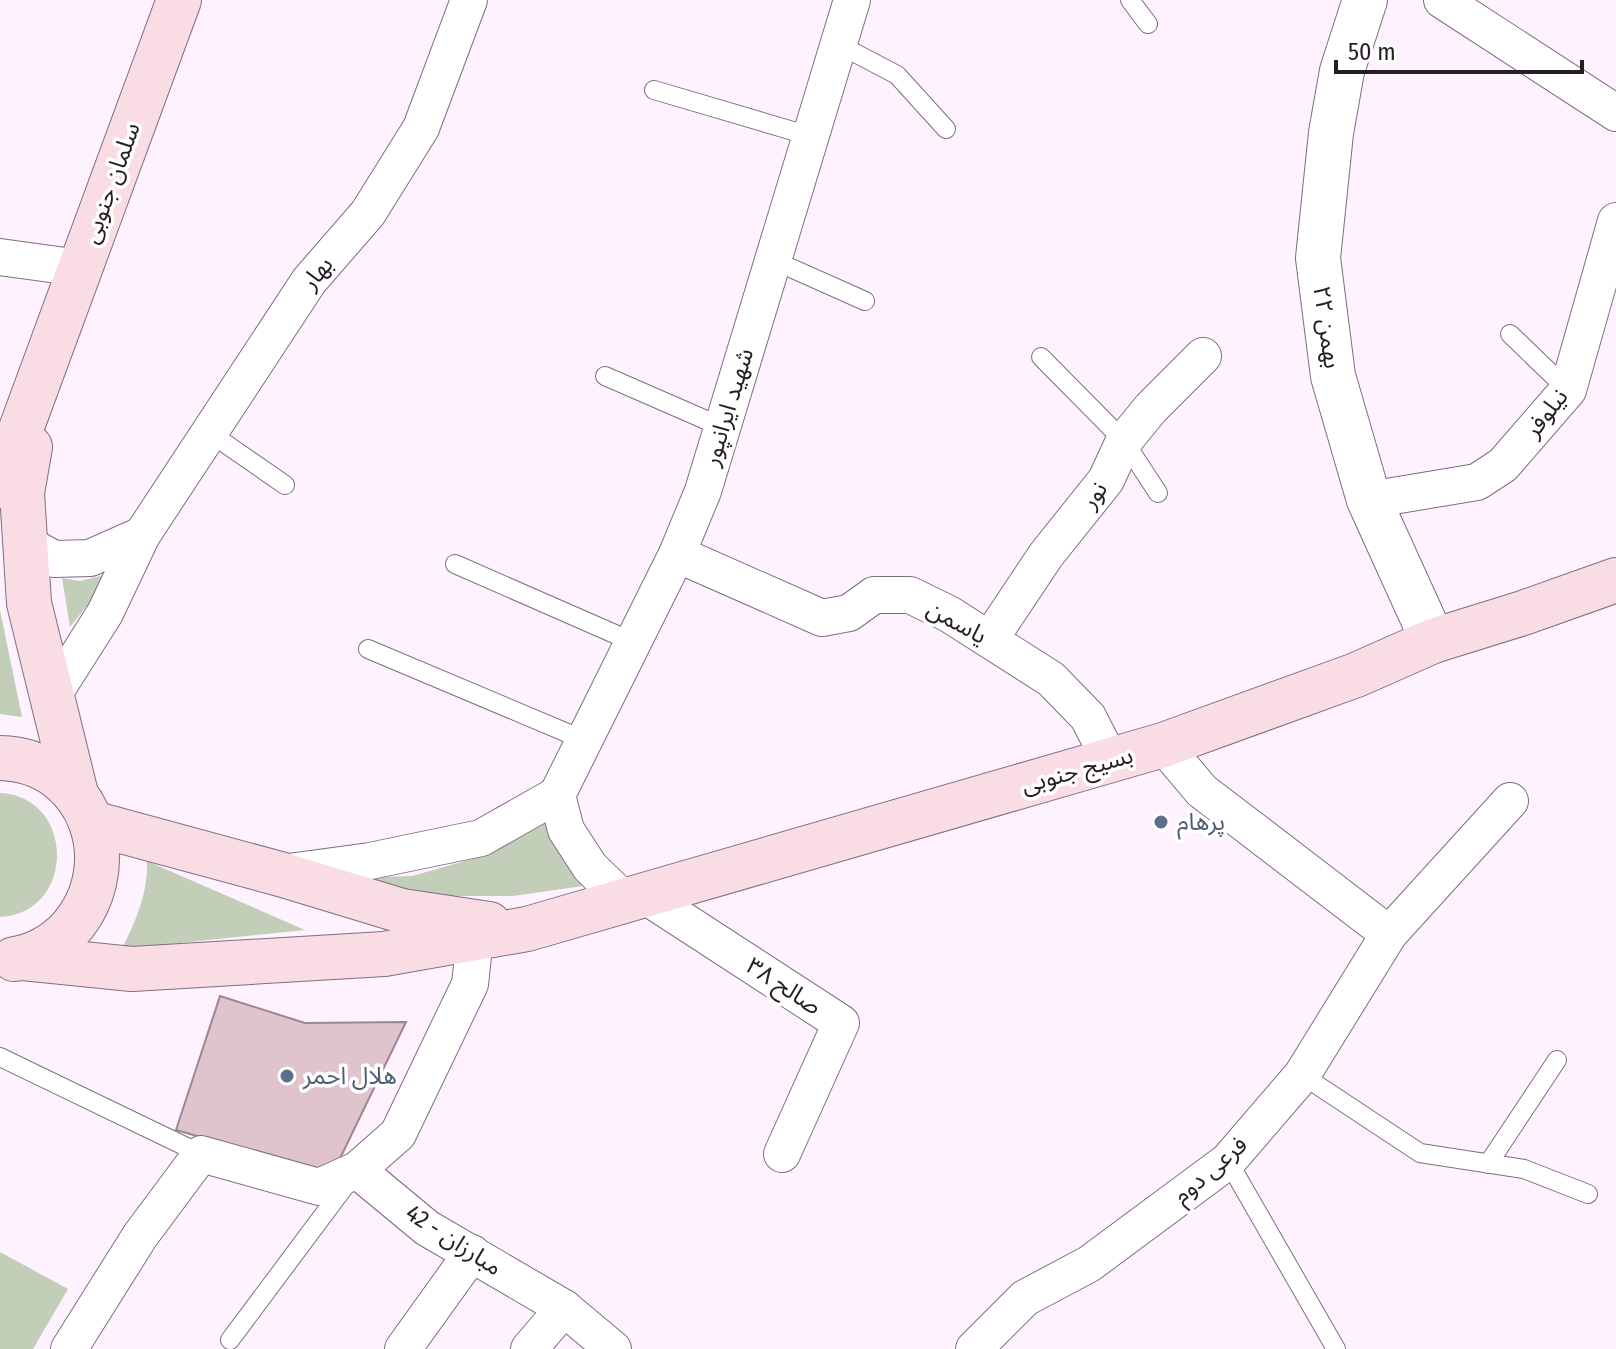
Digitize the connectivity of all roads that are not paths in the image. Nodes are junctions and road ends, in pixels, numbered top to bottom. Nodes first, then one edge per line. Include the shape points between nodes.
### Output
1 (179, 0) edge
2 (469, 0) edge
3 (852, 0) edge
4 (1130, 0) edge
5 (1365, 0) edge
6 (1442, 0) edge
7 (1148, 24) dead end
8 (838, 44) junction
9 (654, 90) dead end
10 (1616, 113) edge
11 (946, 129) dead end
12 (810, 136) junction
13 (1616, 221) edge
14 (0, 257) edge
15 (773, 260) junction
16 (80, 268) junction
17 (865, 301) dead end
18 (1510, 334) dead end
19 (1203, 356) dead end
20 (1041, 357) dead end
21 (43, 366) junction
22 (605, 376) dead end
23 (1568, 390) junction
24 (722, 427) junction
25 (210, 433) junction
26 (1124, 441) junction
27 (285, 485) dead end
28 (0, 486) edge
29 (1158, 493) dead end
30 (1369, 500) junction
31 (142, 535) junction
32 (25, 543) junction
33 (677, 554) junction
34 (455, 564) dead end
35 (1616, 580) edge
36 (990, 639) junction
37 (1433, 641) junction
38 (633, 642) junction
39 (368, 649) dead end
40 (51, 698) junction
41 (584, 740) junction
42 (1163, 745) junction
43 (0, 758) edge
44 (1110, 760) junction
45 (557, 795) junction
46 (1510, 801) dead end
47 (84, 809) junction
48 (280, 874) junction
49 (636, 899) junction
50 (527, 929) junction
51 (1389, 934) junction
52 (475, 938) junction
53 (11, 959) edge
54 (0, 1057) edge
55 (1557, 1060) dead end
56 (1302, 1075) junction
57 (201, 1154) junction
58 (782, 1154) dead end
59 (1228, 1161) junction
60 (1488, 1164) junction
61 (357, 1170) junction
62 (1588, 1194) dead end
63 (472, 1253) junction
64 (564, 1308) junction
65 (230, 1340) dead end
66 (69, 1349) edge
67 (403, 1349) edge
68 (529, 1349) edge
69 (613, 1349) edge
70 (974, 1349) edge
71 (1336, 1349) edge

1 - 16 main road, سلمان جنوبی
2 - 25 street, بهار via 421,128 368,213 309,281
3 - 8 street, شهید ایرانپور
4 - 7 lane
5 - 30 street, ۲۲ بهمن via 1342,71 1318,258 1333,376
6 - 10 street
8 - 11 lane via 897,75
8 - 12 street, شهید ایرانپور
9 - 12 lane
12 - 15 street, شهید ایرانپور
13 - 23 street, نیلوفر
14 - 16 street
15 - 17 lane
15 - 24 street, شهید ایرانپور
16 - 21 main road, سلمان جنوبی
18 - 23 lane
19 - 26 street, نور
20 - 26 lane
21 - 28 main road
21 - 32 main road via 22,493
22 - 24 lane
23 - 30 street, نیلوفر via 1503,465 1477,482
24 - 33 street, شهید ایرانپور
25 - 27 lane
25 - 31 street, بهار
26 - 29 lane
26 - 36 street, نور via 1106,480 1046,555
30 - 37 street, ۲۲ بهمن
31 - 32 street via 90,558 54,559
31 - 40 street, بهار via 105,613
32 - 40 main road via 29,603
33 - 36 street, یاسمن via 822,618 849,613 874,595 910,595
33 - 38 street, شهید ایرانپور
34 - 38 lane
35 - 37 main road, بسیج جنوبی
36 - 44 street, یاسمن via 1051,679 1088,717
37 - 42 main road, بسیج جنوبی via 1356,675
38 - 41 street, شهید ایرانپور
39 - 41 lane
40 - 47 main road
41 - 45 street, شهید ایرانپور
42 - 44 main road, بسیج جنوبی
42 - 51 street via 1202,791
43 - 47 main road via 48,771
44 - 49 main road, بسیج جنوبی
45 - 48 street via 481,838
45 - 49 street via 566,830 590,867
46 - 51 street, فرعی دوم
47 - 48 main road
47 - 53 main road via 99,857 94,890 79,920 54,944
48 - 50 main road via 402,911
49 - 50 main road, بسیج جنوبی
49 - 58 street, صالح ۳۸ via 841,1023
50 - 52 main road, بسیج جنوبی
51 - 56 street, فرعی دوم
52 - 53 main road, بسیج جنوبی via 384,954 132,969
52 - 61 street via 470,984 398,1134
54 - 57 lane
55 - 60 lane
56 - 59 street, فرعی دوم
56 - 60 lane via 1420,1153
57 - 61 street via 319,1187
57 - 66 street via 140,1236
59 - 70 street, فرعی دوم via 1089,1264 1025,1298
59 - 71 lane
60 - 62 lane via 1524,1169
61 - 63 street, مبارزان - 42 via 427,1228
61 - 65 lane
63 - 64 street, مبارزان - 42
63 - 67 street
64 - 68 street
64 - 69 street, مبارزان - 42

